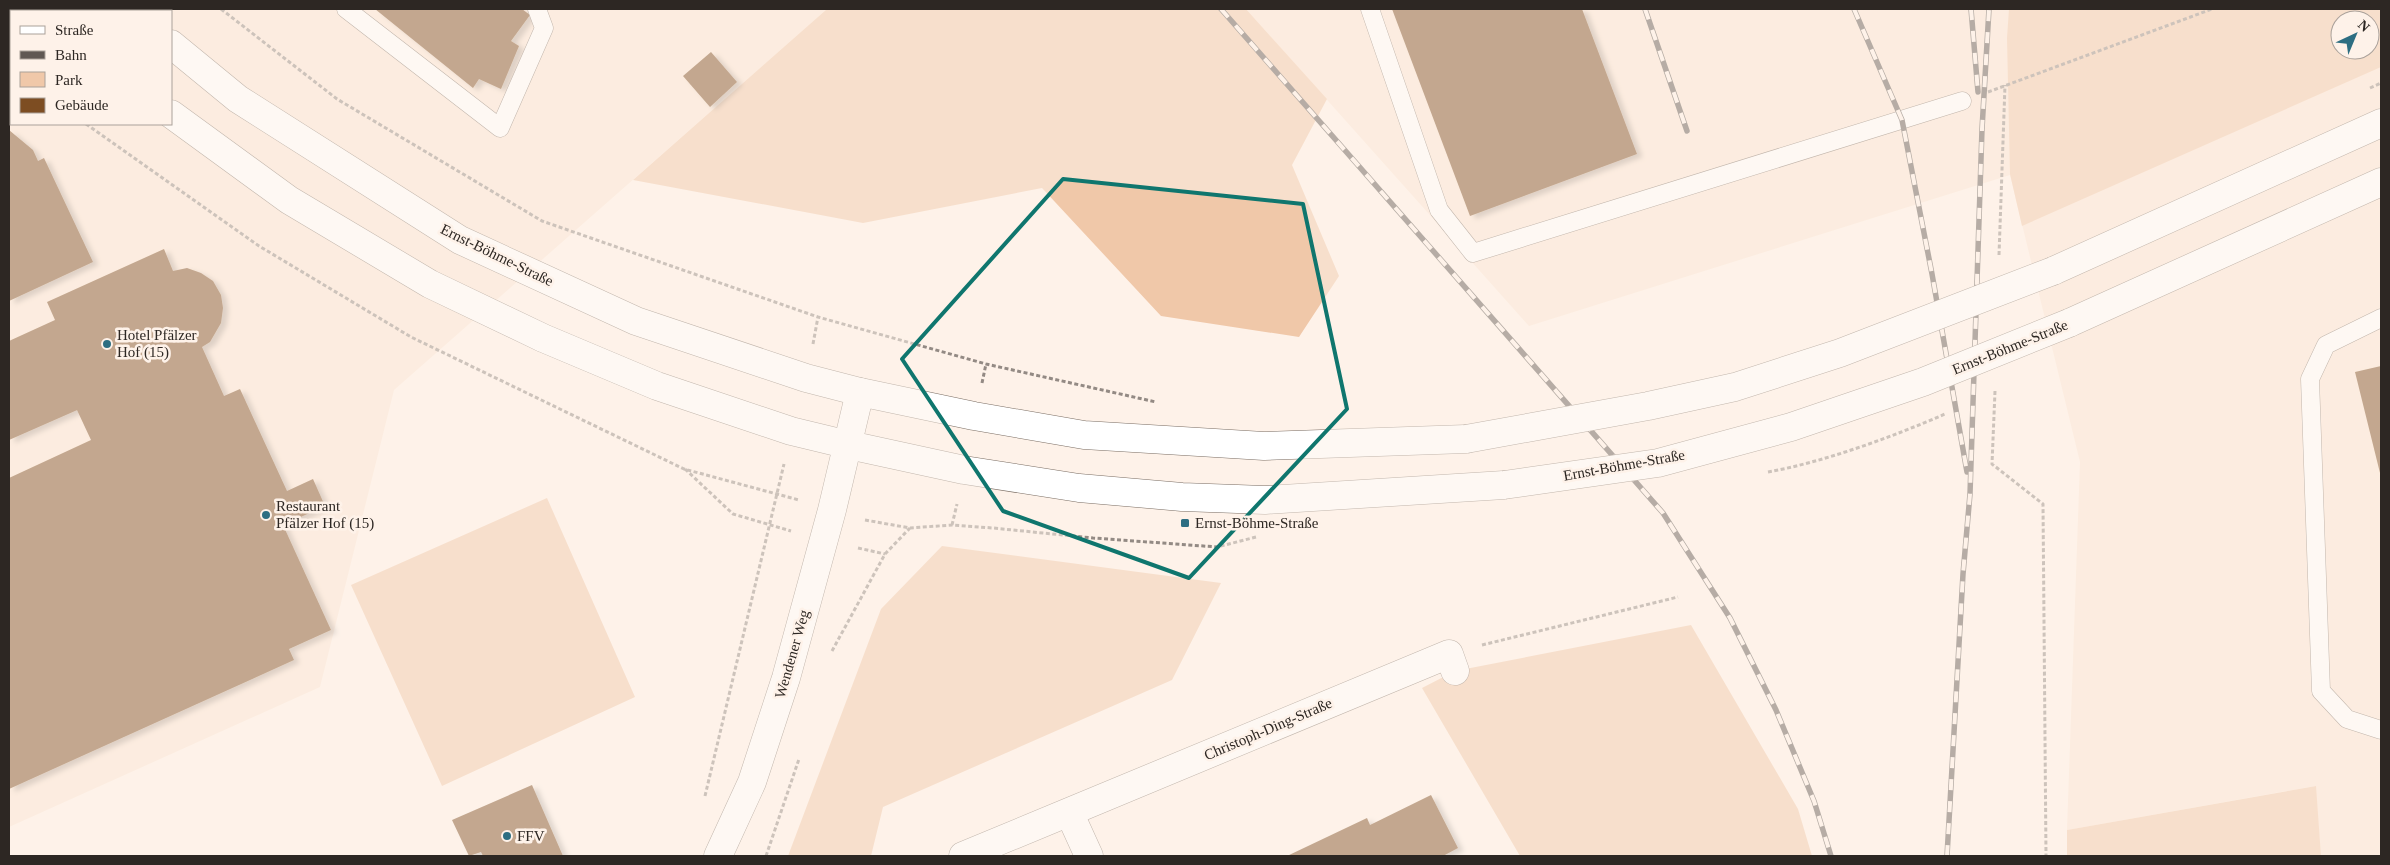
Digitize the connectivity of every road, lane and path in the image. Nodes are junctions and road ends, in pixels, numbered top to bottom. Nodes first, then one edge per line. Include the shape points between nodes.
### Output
1 (221, 9) edge
2 (346, 9) edge
3 (537, 9) edge
4 (1370, 9) edge
5 (2212, 9) edge
6 (172, 45) edge
7 (1962, 101) joint
8 (172, 115) edge
9 (2381, 123) edge
10 (87, 125) edge
11 (2381, 182) edge
12 (2004, 254) dead end
13 (1995, 257) dead end
14 (818, 317) junction
15 (2381, 318) edge
16 (806, 378) junction
17 (860, 392) junction
18 (1163, 404) dead end
19 (791, 431) junction
20 (849, 445) junction
21 (1992, 464) dead end
22 (952, 525) dead end
23 (770, 526) junction
24 (824, 539) junction
25 (885, 554) junction
26 (1678, 596) dead end
27 (831, 652) dead end
28 (1452, 663) joint
29 (2381, 730) edge
30 (801, 750) dead end
31 (704, 800) dead end
32 (1069, 812) junction
33 (718, 856) edge
34 (766, 856) edge
35 (963, 856) edge
36 (1089, 856) edge
37 (2046, 856) edge

1 - 14 path via 337,99 542,221
2 - 3 lane via 500,128 544,28
4 - 7 lane via 1439,210 1474,253
5 - 7 path
6 - 16 street, Ernst-Böhme-Straße via 238,99 460,240 636,320
8 - 19 street, Ernst-Böhme-Straße via 289,200 430,284 543,338 657,386
9 - 17 street, Ernst-Böhme-Straße, bridge via 2053,270 1840,354 1735,387 1466,439 1264,446 1084,435
10 - 23 path via 259,246 411,337 684,469 733,514
11 - 20 street, Ernst-Böhme-Straße, bridge via 2069,323 1923,382 1791,427 1658,463 1504,485 1265,500 1079,488 964,470
12 - 13 path
14 - 16 path
14 - 18 path via 986,364
15 - 29 lane via 2326,346 2310,379 2322,691 2347,719
16 - 17 street, Ernst-Böhme-Straße
17 - 20 street
19 - 20 street, Ernst-Böhme-Straße
19 - 23 path
20 - 24 street, Wendener Weg
21 - 37 path via 2043,504
22 - 25 path via 910,528
23 - 24 path
23 - 31 path
24 - 25 path
24 - 33 street, Wendener Weg via 786,678 752,782
25 - 27 path
26 - 28 path
28 - 32 street, Christoph-Ding-Straße
30 - 34 path
32 - 35 street, Christoph-Ding-Straße
32 - 36 street

